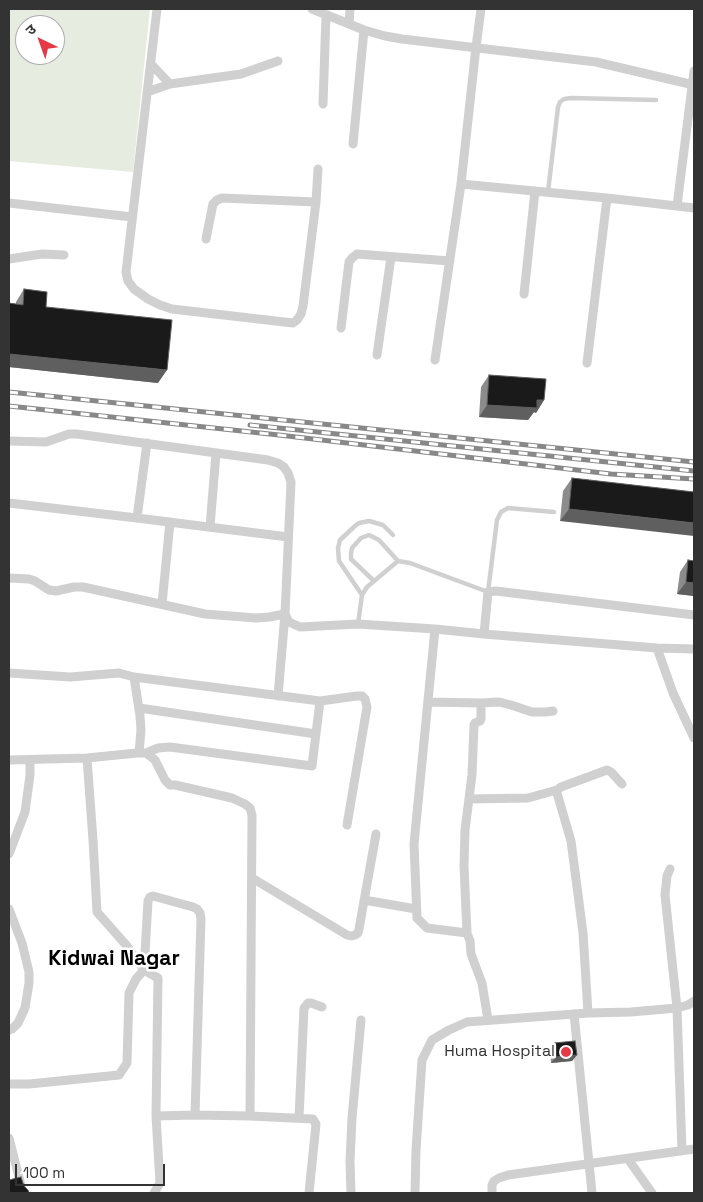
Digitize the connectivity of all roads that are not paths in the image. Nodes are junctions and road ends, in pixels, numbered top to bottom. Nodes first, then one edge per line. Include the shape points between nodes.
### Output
1 (157, 9) edge
2 (312, 9) edge
3 (350, 9) edge
4 (481, 9) edge
5 (326, 15) junction
6 (349, 24) junction
7 (364, 30) junction
8 (476, 47) junction
9 (278, 61) dead end
10 (151, 64) junction
11 (694, 71) edge
12 (170, 84) junction
13 (693, 85) edge
14 (147, 92) junction
15 (656, 100) dead end
16 (323, 104) dead end
17 (353, 144) dead end
18 (318, 169) dead end
19 (461, 184) junction
20 (535, 191) junction
21 (548, 192) junction
22 (607, 198) junction
23 (316, 202) junction
24 (9, 203) edge
25 (677, 206) junction
26 (694, 208) edge
27 (132, 218) junction
28 (206, 239) dead end
29 (64, 255) dead end
30 (391, 258) junction
31 (9, 259) edge
32 (450, 262) junction
33 (524, 294) dead end
34 (341, 328) dead end
35 (377, 355) dead end
36 (435, 360) dead end
37 (587, 363) dead end
38 (9, 441) edge
39 (146, 443) junction
40 (216, 453) junction
41 (9, 503) edge
42 (554, 512) dead end
43 (137, 518) junction
44 (170, 522) junction
45 (210, 527) junction
46 (394, 535) dead end
47 (288, 537) junction
48 (398, 561) junction
49 (9, 578) edge
50 (374, 581) junction
51 (488, 592) junction
52 (362, 595) junction
53 (162, 604) junction
54 (285, 614) junction
55 (694, 615) edge
56 (358, 624) junction
57 (435, 630) junction
58 (484, 634) junction
59 (657, 648) junction
60 (694, 649) edge
61 (9, 673) edge
62 (134, 677) junction
63 (278, 696) junction
64 (320, 701) junction
65 (428, 702) junction
66 (481, 703) junction
67 (139, 708) junction
68 (553, 711) dead end
69 (316, 734) junction
70 (694, 738) edge
71 (143, 753) junction
72 (87, 758) junction
73 (9, 760) edge
74 (30, 760) junction
75 (622, 784) dead end
76 (558, 790) junction
77 (469, 799) junction
78 (347, 825) dead end
79 (376, 834) dead end
80 (9, 854) edge
81 (670, 869) dead end
82 (252, 878) junction
83 (364, 900) junction
84 (9, 908) edge
85 (416, 909) junction
86 (467, 933) junction
87 (144, 970) junction
88 (694, 1001) edge
89 (322, 1007) dead end
90 (676, 1008) junction
91 (588, 1013) junction
92 (574, 1014) junction
93 (361, 1020) dead end
94 (488, 1020) junction
95 (9, 1030) edge
96 (9, 1084) edge
97 (195, 1115) junction
98 (156, 1116) junction
99 (250, 1116) junction
100 (299, 1118) junction
101 (9, 1138) edge
102 (694, 1149) edge
103 (682, 1151) junction
104 (628, 1159) junction
105 (590, 1163) junction
106 (23, 1193) edge
107 (154, 1193) edge
108 (309, 1193) edge
109 (351, 1193) edge
110 (415, 1193) edge
111 (492, 1193) edge
112 (592, 1193) edge
113 (652, 1193) edge

1 - 10 street
2 - 5 street
3 - 6 street
4 - 8 street
5 - 6 street
5 - 16 street
6 - 7 street
7 - 8 street via 402,39
7 - 17 street
8 - 13 street via 596,62
8 - 19 street
9 - 12 street via 241,74
10 - 12 street
10 - 14 street
11 - 13 street
12 - 14 street
13 - 25 street
14 - 27 street
15 - 21 lane via 571,98 560,102
18 - 23 street
19 - 20 street
19 - 32 street
20 - 21 street
20 - 33 street
21 - 22 street
22 - 25 street
22 - 37 street
23 - 27 street via 303,306 293,323 172,309 148,299 134,289 126,272
23 - 28 street via 222,198 213,204
24 - 27 street
25 - 26 street
29 - 31 street via 42,254
30 - 32 street
30 - 34 street via 356,254 349,262
30 - 35 street
32 - 36 street
38 - 39 street via 46,442 76,434
39 - 40 street
39 - 43 street
40 - 45 street
40 - 47 street via 268,460 284,467 291,482
41 - 43 street
42 - 51 lane via 508,508 501,512 497,520
43 - 44 street
44 - 45 street
44 - 53 street
45 - 47 street
46 - 52 lane via 383,525 370,522 355,526 340,540 338,561
47 - 54 street
48 - 50 lane
48 - 50 lane via 374,536 361,538 352,548 351,559
48 - 51 lane
49 - 53 street via 29,579 48,590 84,588
50 - 52 lane
51 - 55 street
51 - 58 street
52 - 56 lane
53 - 54 street via 221,616 256,618
54 - 56 street via 289,622 300,627
54 - 63 street
56 - 57 street
57 - 58 street
57 - 65 street
58 - 59 street
59 - 60 street
59 - 70 street
61 - 62 street via 70,676 119,673
62 - 63 street
62 - 67 street
63 - 64 street
64 - 69 street
64 - 78 street via 362,696 367,707
65 - 66 street
65 - 85 street via 414,844
66 - 68 street via 499,702 532,712
66 - 77 street via 482,719 474,725
67 - 69 street
67 - 71 street
69 - 71 street via 312,766 170,747
71 - 72 street
71 - 82 street via 155,760 170,785 232,798 250,808
72 - 74 street
72 - 87 street via 97,912
73 - 74 street
74 - 80 street via 25,812
75 - 76 street via 607,770
76 - 77 street via 528,798
76 - 91 street via 572,841
77 - 86 street via 464,866
79 - 83 street
81 - 90 street via 666,894
82 - 83 street via 351,936 358,933
82 - 99 street
83 - 85 street
84 - 95 street via 30,972 25,1008 18,1023
85 - 86 street via 416,918 426,928
86 - 94 street via 482,983
87 - 96 street via 129,993 127,1063 119,1075
87 - 97 street via 150,897 197,909 201,919
87 - 98 street via 158,978
88 - 90 street
89 - 100 street via 308,1003 304,1008
90 - 91 street
90 - 103 street
91 - 92 street
92 - 94 street
92 - 105 street
93 - 109 street via 352,1118
94 - 110 street via 467,1022 432,1040 422,1060
97 - 98 street
97 - 99 street
98 - 107 street via 160,1183
99 - 100 street
100 - 108 street via 313,1119 316,1124
101 - 106 street
102 - 103 street
103 - 104 street
104 - 105 street
104 - 113 street
105 - 111 street via 498,1178 492,1185
105 - 112 street

